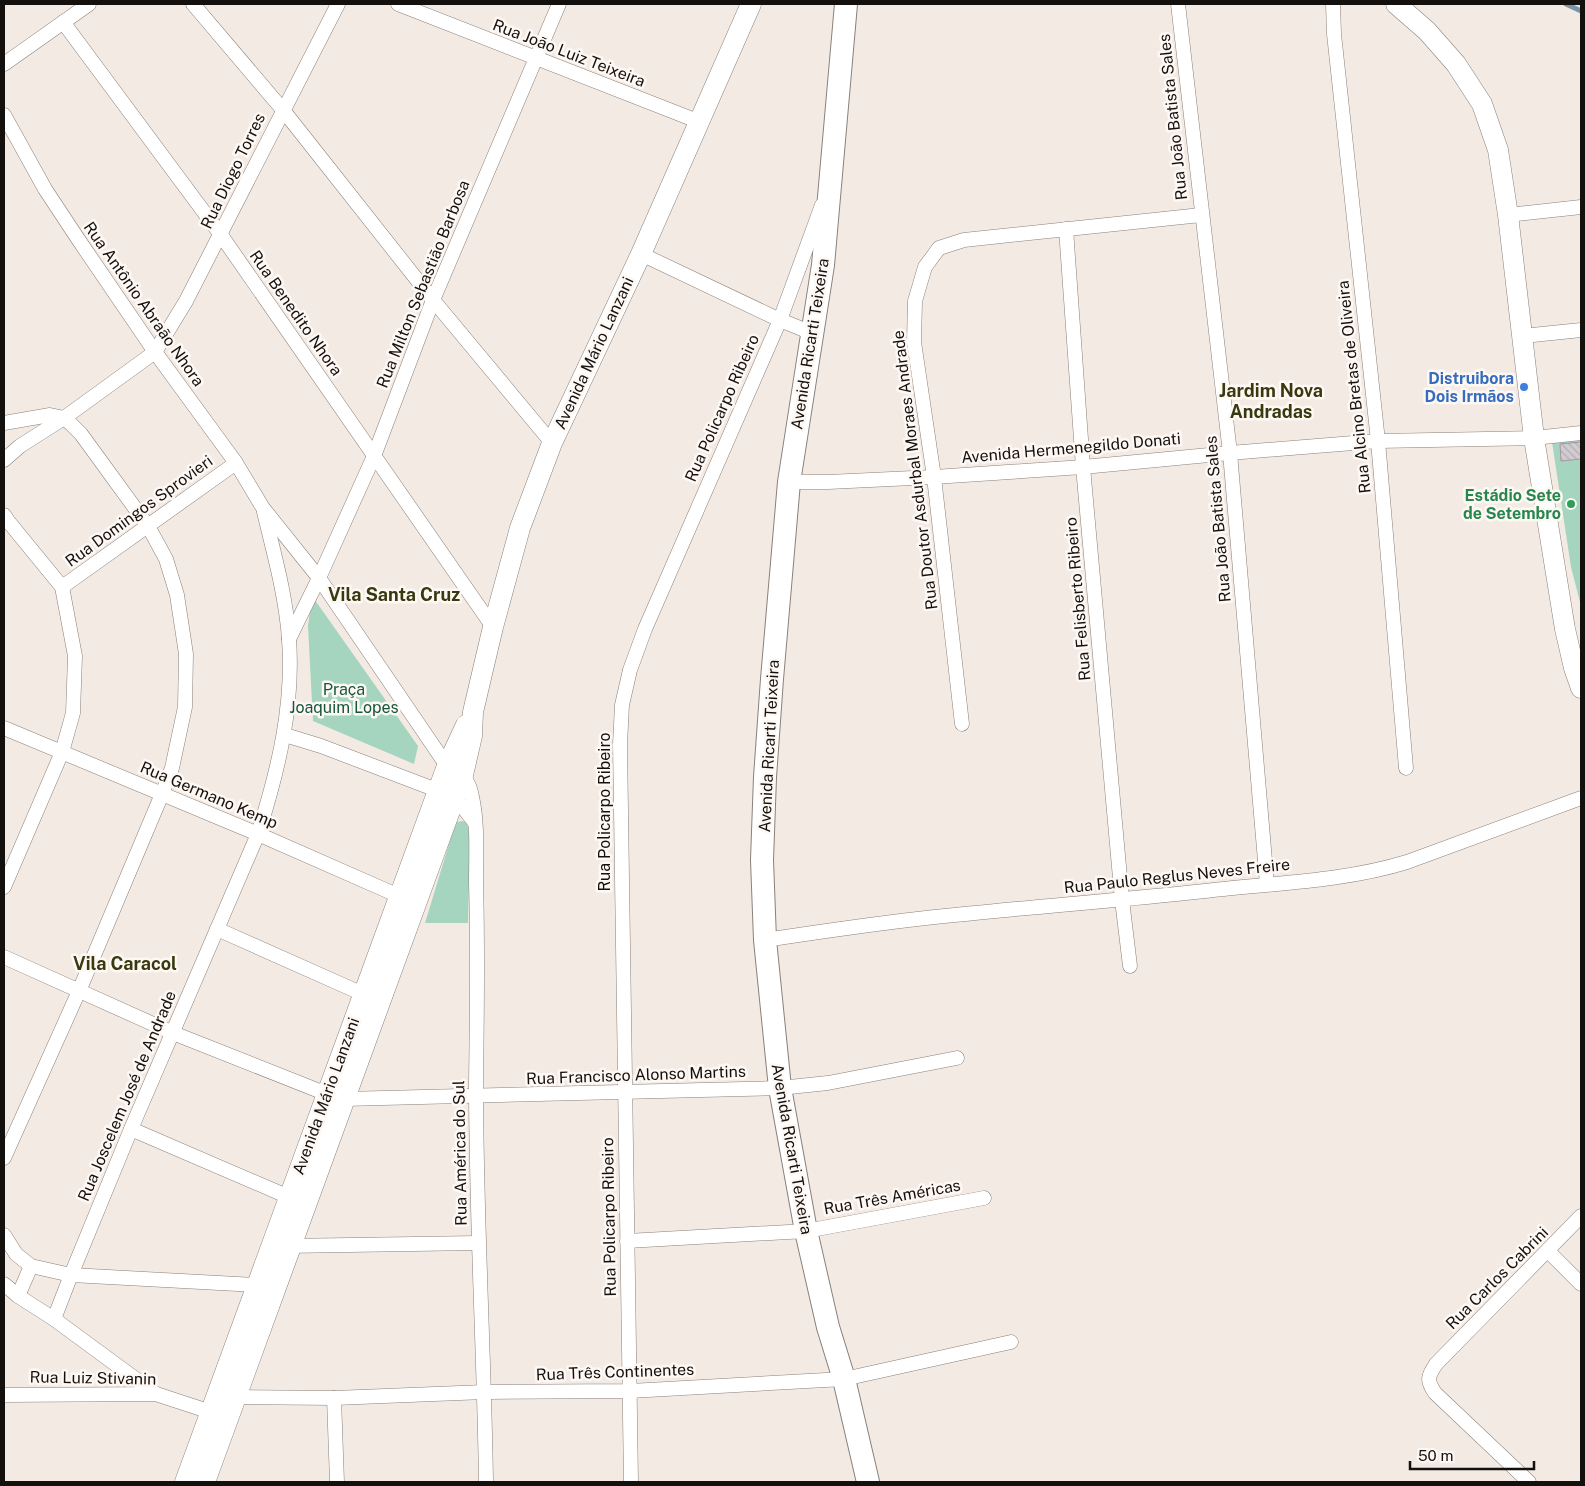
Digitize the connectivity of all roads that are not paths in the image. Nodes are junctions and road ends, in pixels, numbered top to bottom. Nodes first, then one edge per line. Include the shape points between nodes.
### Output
1 (89, 4) edge
2 (193, 4) edge
3 (338, 4) edge
4 (398, 4) edge
5 (559, 4) edge
6 (750, 4) edge
7 (846, 4) edge
8 (1178, 4) edge
9 (1333, 4) edge
10 (1396, 4) edge
11 (64, 22) junction
12 (535, 58) junction
13 (4, 64) edge
14 (283, 110) junction
15 (4, 115) edge
16 (700, 122) junction
17 (830, 182) junction
18 (1581, 207) edge
19 (1201, 215) junction
20 (1508, 215) junction
21 (1066, 229) junction
22 (221, 235) junction
23 (641, 254) junction
24 (433, 300) junction
25 (780, 320) junction
26 (1581, 330) edge
27 (812, 333) junction
28 (1523, 336) junction
29 (155, 352) junction
30 (64, 418) junction
31 (4, 423) edge
32 (1581, 432) edge
33 (1534, 438) junction
34 (1378, 441) junction
35 (552, 443) junction
36 (1230, 452) junction
37 (374, 456) junction
38 (4, 460) edge
39 (236, 463) junction
40 (1083, 467) junction
41 (934, 477) junction
42 (790, 482) junction
43 (264, 508) junction
44 (4, 514) edge
45 (148, 526) junction
46 (319, 578) junction
47 (62, 587) junction
48 (493, 627) junction
49 (289, 640) junction
50 (1581, 688) edge
51 (962, 724) dead end
52 (4, 728) edge
53 (285, 735) junction
54 (62, 752) junction
55 (1406, 768) dead end
56 (455, 771) junction
57 (447, 793) junction
58 (162, 794) junction
59 (1581, 798) edge
60 (475, 823) junction
61 (258, 834) junction
62 (1267, 884) junction
63 (4, 887) edge
64 (400, 896) junction
65 (1122, 900) junction
66 (217, 929) junction
67 (764, 940) junction
68 (4, 957) edge
69 (1130, 966) dead end
70 (79, 991) junction
71 (363, 994) junction
72 (173, 1034) junction
73 (957, 1058) dead end
74 (780, 1088) junction
75 (625, 1093) junction
76 (476, 1096) junction
77 (335, 1097) junction
78 (131, 1129) junction
79 (4, 1158) edge
80 (289, 1197) junction
81 (984, 1198) dead end
82 (1581, 1216) edge
83 (806, 1231) junction
84 (4, 1235) edge
85 (627, 1241) junction
86 (478, 1243) junction
87 (280, 1246) junction
88 (1548, 1251) junction
89 (31, 1266) junction
90 (71, 1275) junction
91 (4, 1284) edge
92 (1581, 1284) edge
93 (257, 1285) junction
94 (18, 1296) junction
95 (54, 1319) junction
96 (1011, 1342) dead end
97 (844, 1379) junction
98 (630, 1391) junction
99 (485, 1392) junction
100 (156, 1394) junction
101 (4, 1395) edge
102 (334, 1398) junction
103 (222, 1405) junction
104 (184, 1482) edge
105 (204, 1482) edge
106 (337, 1482) edge
107 (486, 1482) edge
108 (631, 1482) edge
109 (868, 1482) edge
110 (1529, 1482) edge

1 - 11 street
2 - 14 street
3 - 14 street, Rua Diogo Torres
4 - 12 street, Rua João Luiz Teixeira
5 - 12 street, Rua Milton Sebastião Barbosa
6 - 16 street, Avenida Mário Lanzani
7 - 17 main road, Avenida Ricarti Teixeira
8 - 19 street, Rua João Batista Sales
9 - 34 street, Rua Alcino Bretas de Oliveira
10 - 20 street via 1456,64 1482,104 1498,150
11 - 13 street
11 - 22 street, Rua Benedito Nhora
12 - 16 street, Rua João Luiz Teixeira
12 - 24 street, Rua Milton Sebastião Barbosa
14 - 22 street, Rua Diogo Torres
14 - 24 street
15 - 29 street, Rua Antônio Abraão Nhora via 45,189
16 - 23 street, Avenida Mário Lanzani
17 - 25 street, Rua Policarpo Ribeiro
17 - 27 main road, Avenida Ricarti Teixeira via 823,265
18 - 20 street
19 - 21 street
19 - 36 street, Rua João Batista Sales
20 - 28 street
21 - 40 street, Rua Felisberto Ribeiro
21 - 41 street, Rua Doutor Asdurbal Moraes Andrade via 964,240 939,248 925,267 915,301 914,342
22 - 29 street, Rua Diogo Torres
22 - 37 street, Rua Benedito Nhora
23 - 25 street
23 - 35 street, Avenida Mário Lanzani
24 - 35 street
24 - 37 street, Rua Milton Sebastião Barbosa
25 - 27 street
25 - 75 street, Rua Policarpo Ribeiro via 644,629 622,706
26 - 28 street
27 - 42 main road, Avenida Ricarti Teixeira
28 - 33 street
29 - 30 street
29 - 39 street, Rua Antônio Abraão Nhora
30 - 31 street via 50,415
30 - 38 street
30 - 45 street via 81,434
32 - 33 street, Avenida Hermenegildo Donati
33 - 34 street, Avenida Hermenegildo Donati
33 - 50 street via 1566,629
34 - 36 street, Avenida Hermenegildo Donati
34 - 55 street, Rua Alcino Bretas de Oliveira
35 - 48 street, Avenida Mário Lanzani via 520,528
36 - 40 street, Avenida Hermenegildo Donati
36 - 62 street, Rua João Batista Sales
37 - 46 street, Rua Milton Sebastião Barbosa
37 - 48 street, Rua Benedito Nhora
39 - 43 street, Rua Antônio Abraão Nhora
39 - 45 street, Rua Domingos Sprovieri
40 - 41 street, Avenida Hermenegildo Donati
40 - 65 street, Rua Felisberto Ribeiro
41 - 42 street, Avenida Hermenegildo Donati
41 - 51 street, Rua Doutor Asdurbal Moraes Andrade
42 - 67 main road, Avenida Ricarti Teixeira via 765,777
43 - 46 street
43 - 49 street, Rua Joscelem José de Andrade
44 - 47 street
45 - 47 street, Rua Domingos Sprovieri
45 - 58 street via 166,559 177,595 186,654 185,707 172,768
46 - 49 street, Rua Milton Sebastião Barbosa
46 - 56 street
47 - 54 street via 75,656 73,713
48 - 56 street, Avenida Mário Lanzani via 473,712 458,740
49 - 53 street, Rua Joscelem José de Andrade
52 - 54 street, Rua Germano Kemp
53 - 57 street
53 - 61 street, Rua Joscelem José de Andrade
54 - 58 street, Rua Germano Kemp
54 - 63 street
56 - 57 street, Avenida Mário Lanzani
56 - 60 street, Rua América do Sul via 470,787
57 - 60 street
57 - 64 street, Avenida Mário Lanzani
57 - 77 street, Avenida Mário Lanzani
58 - 61 street, Rua Germano Kemp
58 - 70 street
59 - 62 street, Rua Paulo Reglus Neves Freire via 1379,870
60 - 76 street, Rua América do Sul
61 - 64 street, Rua Germano Kemp
61 - 66 street, Rua Joscelem José de Andrade
62 - 65 street, Rua Paulo Reglus Neves Freire
64 - 71 street, Avenida Mário Lanzani
65 - 67 street, Rua Paulo Reglus Neves Freire via 927,918
65 - 69 street, Rua Felisberto Ribeiro
66 - 71 street
66 - 72 street, Rua Joscelem José de Andrade
67 - 74 main road, Avenida Ricarti Teixeira
68 - 70 street
70 - 72 street
70 - 79 street
71 - 77 street, Avenida Mário Lanzani
72 - 77 street
72 - 78 street, Rua Joscelem José de Andrade
73 - 74 street, Rua Francisco Alonso Martins via 828,1083
74 - 75 street, Rua Francisco Alonso Martins
74 - 83 main road, Avenida Ricarti Teixeira
75 - 76 street, Rua Francisco Alonso Martins
75 - 85 street, Rua Policarpo Ribeiro
76 - 77 street, Rua Francisco Alonso Martins
76 - 86 street, Rua América do Sul
77 - 80 street, Avenida Mário Lanzani
77 - 87 street, Avenida Mário Lanzani
78 - 80 street
78 - 90 street, Rua Joscelem José de Andrade
80 - 87 street, Avenida Mário Lanzani
81 - 83 street, Rua Três Américas
82 - 88 street, Rua Carlos Cabrini
83 - 85 street, Rua Três Américas
83 - 97 main road, Avenida Ricarti Teixeira via 828,1327
84 - 89 street via 16,1254
85 - 98 street, Rua Policarpo Ribeiro
86 - 87 street
86 - 99 street, Rua América do Sul
87 - 93 street, Avenida Mário Lanzani
87 - 103 street, Avenida Mário Lanzani
88 - 92 street
88 - 110 street, Rua Carlos Cabrini via 1436,1364 1429,1384
89 - 90 street
89 - 94 street
90 - 93 street
90 - 95 street, Rua Joscelem José de Andrade
91 - 94 street
93 - 103 street, Avenida Mário Lanzani
94 - 95 street
95 - 100 street
96 - 97 street, Rua Três Continentes
97 - 98 street, Rua Três Continentes
97 - 109 main road, Avenida Ricarti Teixeira
98 - 99 street, Rua Três Continentes
98 - 108 street, Rua Policarpo Ribeiro
99 - 102 street, Rua Três Continentes
99 - 107 street, Rua América do Sul
100 - 101 street, Rua Luiz Stivanin
100 - 103 street, Rua Luiz Stivanin
102 - 103 street, Rua Três Continentes
102 - 106 street
103 - 104 street, Avenida Mário Lanzani
103 - 105 street, Avenida Mário Lanzani

